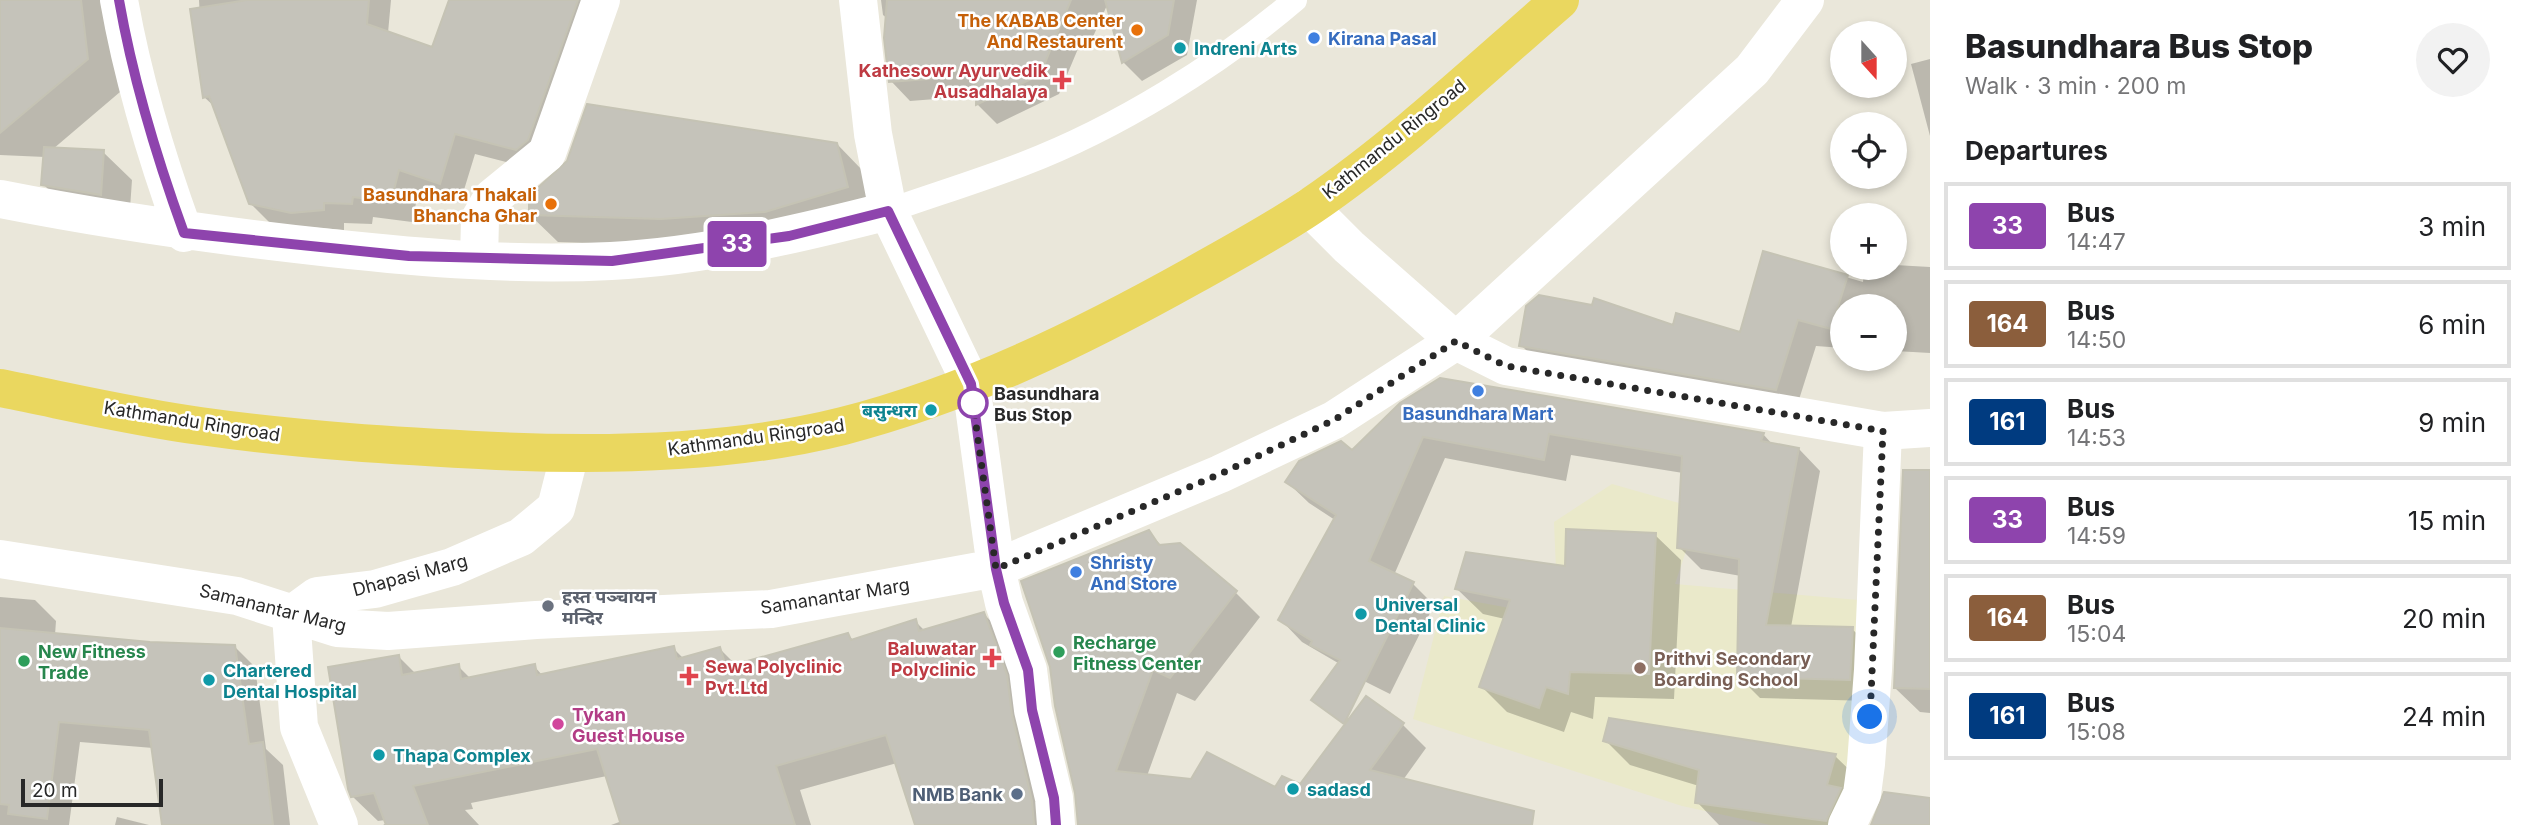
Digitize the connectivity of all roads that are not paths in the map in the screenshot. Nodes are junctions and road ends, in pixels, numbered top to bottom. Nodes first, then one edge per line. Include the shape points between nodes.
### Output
1 (119, 0) edge
2 (601, 0) edge
3 (858, 0) edge
4 (1295, 0) edge
5 (1560, 0) edge
6 (1805, 0) edge
7 (0, 199) edge
8 (1309, 207) junction
9 (888, 211) junction
10 (184, 233) junction
11 (479, 260) junction
12 (1456, 341) junction
13 (971, 384) junction
14 (0, 388) edge
15 (1930, 428) edge
16 (1883, 431) junction
17 (570, 453) junction
18 (0, 559) edge
19 (996, 569) junction
20 (291, 615) junction
21 (339, 825) edge
22 (1056, 825) edge
23 (1847, 825) edge

1 - 10 street via 154,149
2 - 11 street via 547,153 492,198 480,219
3 - 9 street via 873,134
4 - 9 lane via 1192,76 1111,122 1025,163
5 - 8 highway, Kathmandu Ringroad via 1385,151
6 - 12 street, Samanantar Marg via 1752,70
7 - 10 street
8 - 12 street
8 - 13 highway, Kathmandu Ringroad via 1105,324
9 - 11 street via 789,236 612,261
9 - 13 street
10 - 11 street
12 - 16 street via 1506,366
12 - 19 street, Samanantar Marg via 1334,420
13 - 17 highway, Kathmandu Ringroad via 842,426 667,451
13 - 19 street
14 - 17 highway, Kathmandu Ringroad via 210,428 363,445
15 - 16 street
16 - 23 street via 1866,764 1862,794
17 - 20 street, Dhapasi Marg via 556,508 521,537 452,568 374,589 317,596
18 - 20 street, Samanantar Marg via 237,596
19 - 20 street, Samanantar Marg via 771,609 388,631 337,628
19 - 22 street via 1028,670
20 - 21 street via 299,727

